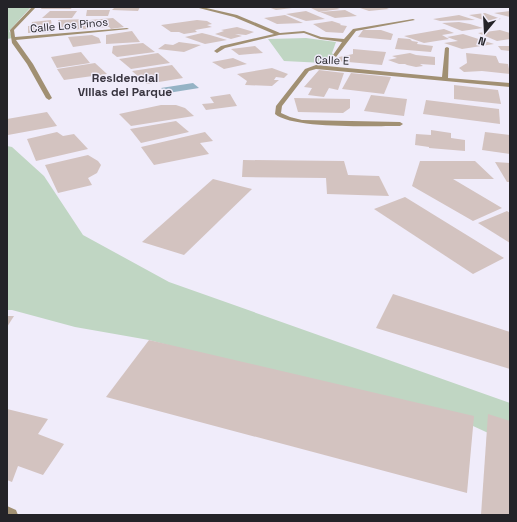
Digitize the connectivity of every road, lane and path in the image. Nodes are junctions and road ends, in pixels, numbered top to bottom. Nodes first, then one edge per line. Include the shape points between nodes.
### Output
1 (32, 7) edge
2 (197, 7) edge
3 (413, 20) dead end
4 (15, 23) dead end
5 (127, 29) dead end
6 (279, 34) junction
7 (13, 39) junction
8 (345, 41) junction
9 (448, 48) dead end
10 (217, 51) dead end
11 (336, 55) dead end
12 (445, 80) junction
13 (510, 85) edge
14 (49, 98) dead end
15 (400, 124) dead end
16 (7, 514) edge
17 (10, 515) edge

1 - 4 street
1 - 7 street via 12,30
2 - 6 street via 236,16
3 - 8 street via 355,30
5 - 7 street, Calle Los Pinos
6 - 8 street via 304,32 320,38
6 - 10 street via 223,47
7 - 14 street
8 - 11 street
9 - 12 street
12 - 13 street, Calle E
12 - 15 street, Calle E via 316,67 307,70 279,106 278,114 288,120 302,122
16 - 17 street

